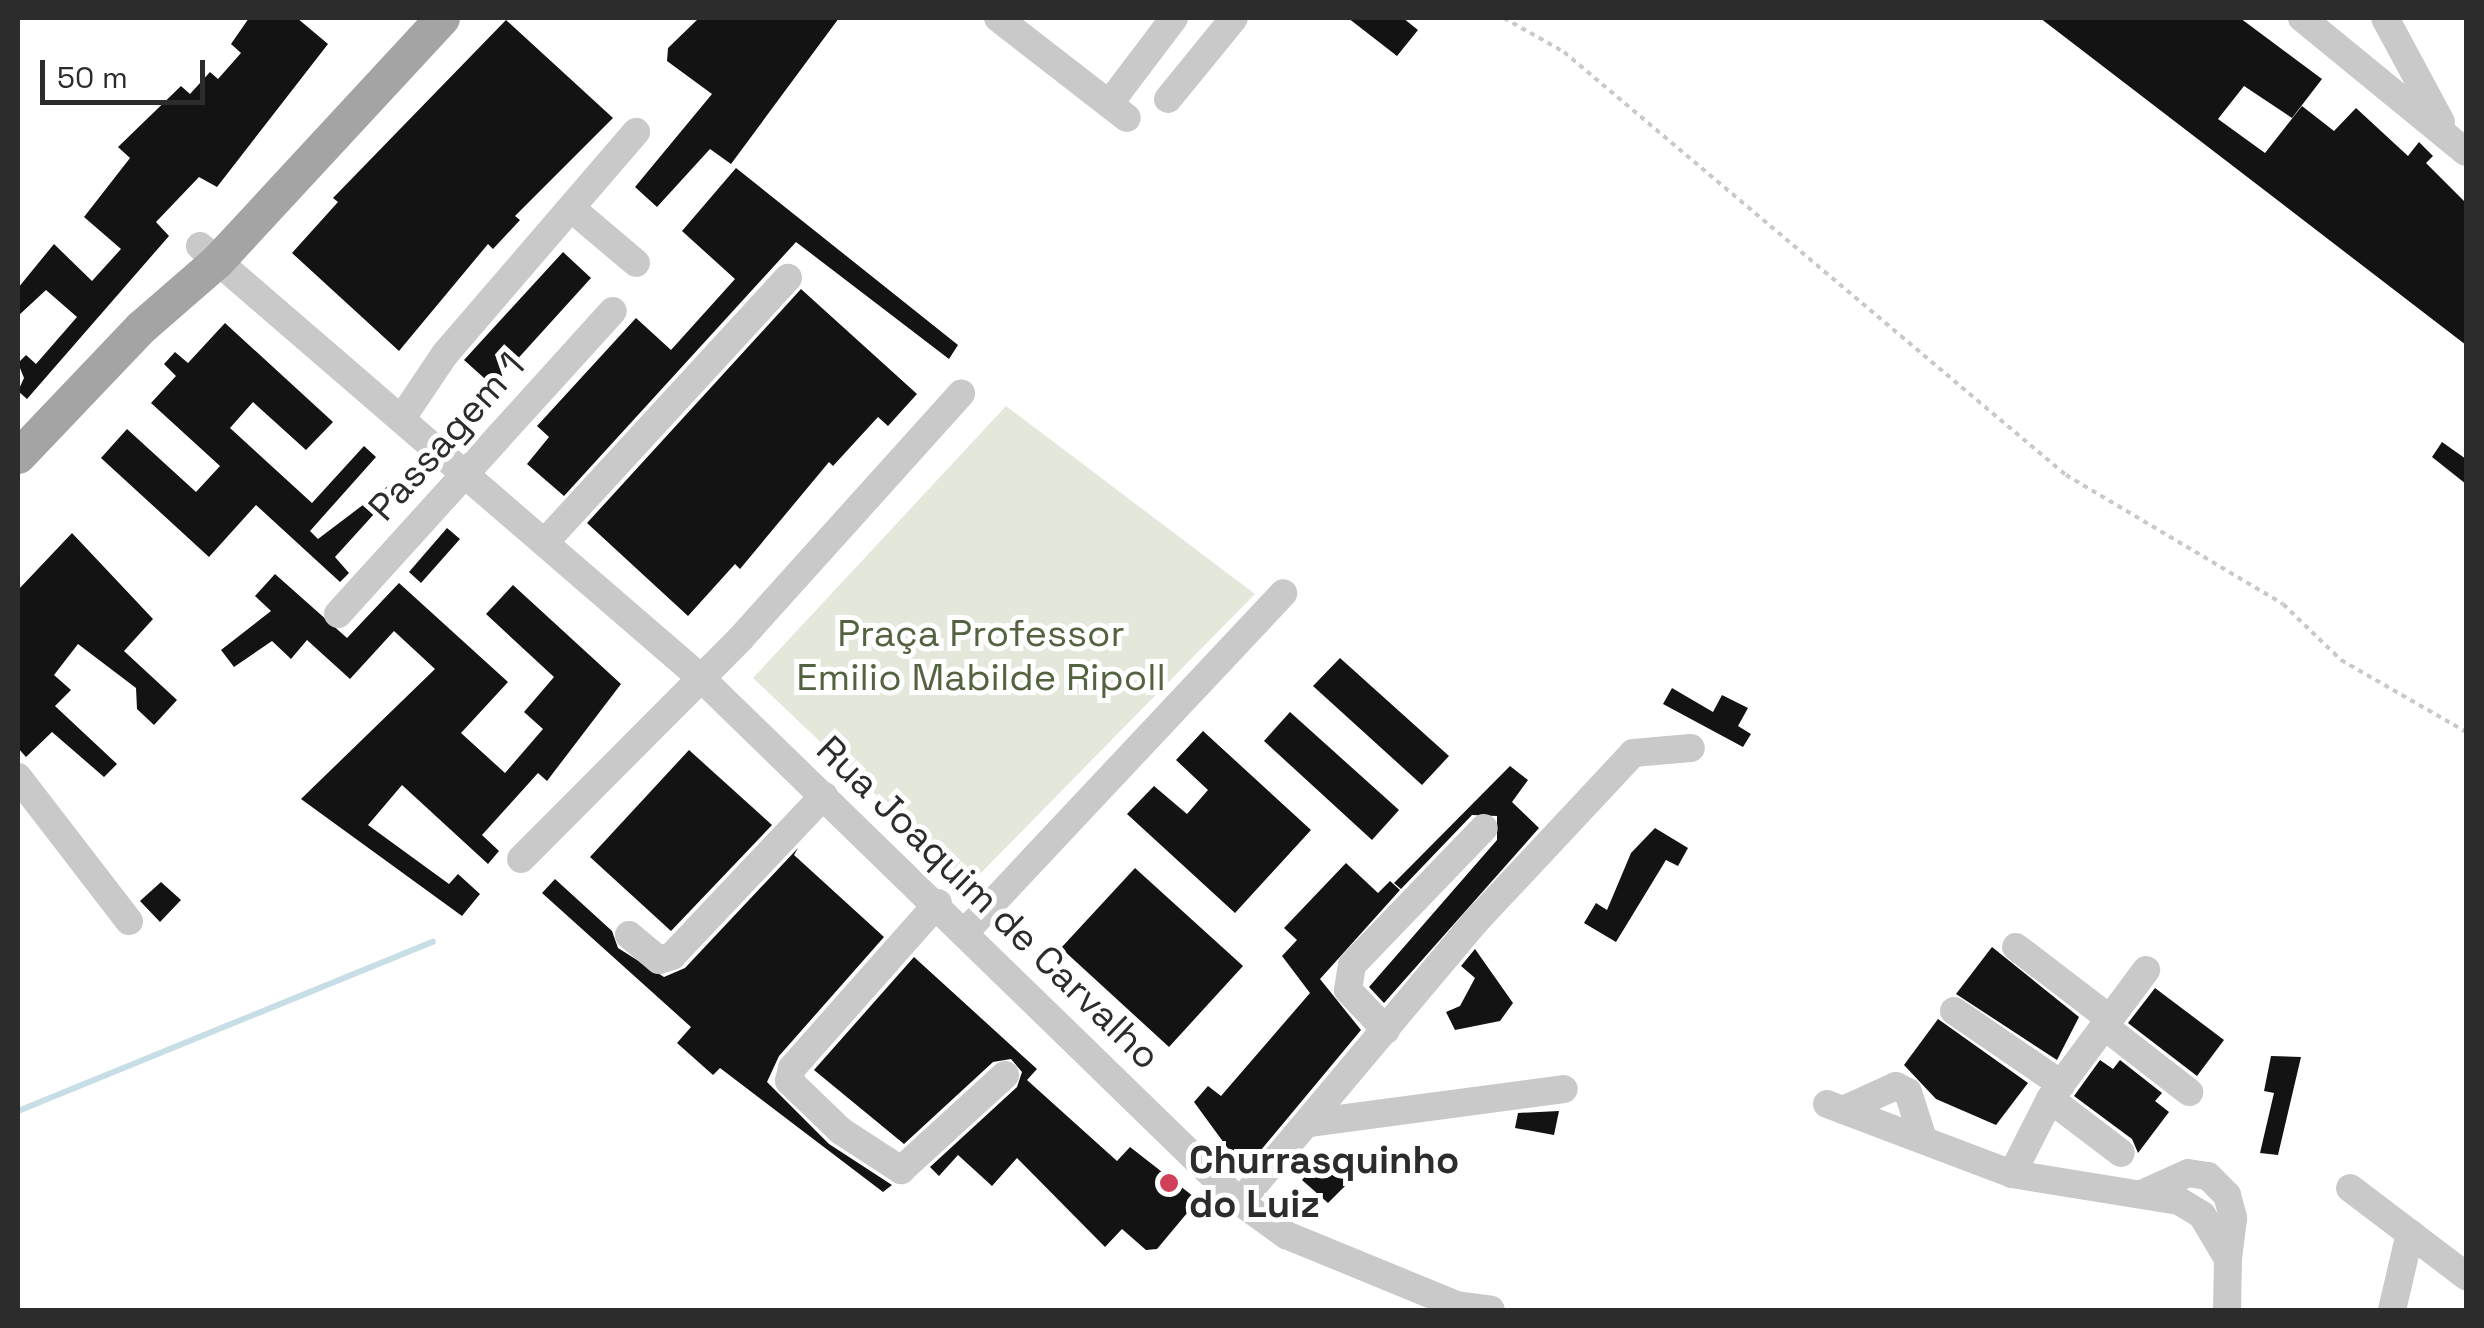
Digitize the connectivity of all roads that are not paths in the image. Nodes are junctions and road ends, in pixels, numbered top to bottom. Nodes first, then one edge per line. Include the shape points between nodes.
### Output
1 (412, 18) edge
2 (442, 18) edge
3 (998, 18) edge
4 (1174, 18) edge
5 (1234, 18) edge
6 (2385, 18) edge
7 (2317, 22) edge
8 (1168, 99) dead end
9 (636, 132) dead end
10 (2456, 142) edge
11 (571, 208) junction
12 (208, 254) junction
13 (636, 263) dead end
14 (788, 278) dead end
15 (614, 311) dead end
16 (962, 394) dead end
17 (404, 416) junction
18 (18, 456) edge
19 (464, 472) junction
20 (545, 542) junction
21 (1283, 594) dead end
22 (338, 614) dead end
23 (700, 678) junction
24 (1691, 748) dead end
25 (18, 776) edge
26 (824, 795) junction
27 (1484, 828) dead end
28 (521, 859) dead end
29 (938, 903) junction
30 (129, 921) dead end
31 (966, 930) junction
32 (630, 935) dead end
33 (2016, 947) dead end
34 (2146, 970) dead end
35 (1954, 1011) dead end
36 (2106, 1022) junction
37 (1386, 1030) junction
38 (1005, 1075) dead end
39 (1564, 1089) dead end
40 (2055, 1092) junction
41 (2189, 1092) dead end
42 (1308, 1123) junction
43 (1924, 1140) junction
44 (2121, 1153) dead end
45 (2012, 1174) junction
46 (2350, 1188) dead end
47 (1240, 1202) junction
48 (2410, 1234) junction
49 (2466, 1276) edge
50 (1491, 1310) edge
51 (2227, 1310) edge
52 (2392, 1310) edge

1 - 12 main road
2 - 12 main road
3 - 4 street via 1118,111
5 - 8 street
6 - 10 street
7 - 10 street
9 - 11 street
11 - 13 street
11 - 17 street via 445,354
12 - 17 street, Rua Joaquim de Carvalho
12 - 18 main road
14 - 20 street
15 - 19 street, Passagem 1
16 - 23 street
17 - 19 street, Rua Joaquim de Carvalho
19 - 20 street, Rua Joaquim de Carvalho
19 - 22 street, Passagem 1
20 - 23 street, Rua Joaquim de Carvalho
21 - 31 street
23 - 26 street, Rua Joaquim de Carvalho
23 - 28 street
24 - 37 street via 1633,753
25 - 30 street
26 - 29 street, Rua Joaquim de Carvalho
26 - 32 street via 672,956 659,960
27 - 37 street via 1352,965 1348,990
29 - 31 street, Rua Joaquim de Carvalho
29 - 38 street via 792,1068 789,1081 841,1130 900,1170
31 - 47 street, Rua Joaquim de Carvalho
33 - 36 street
34 - 36 street
35 - 40 street
36 - 40 street
36 - 41 street
37 - 42 street
39 - 42 street
40 - 44 street
40 - 45 street
42 - 47 street
43 - 43 street via 1835,1107 1896,1086 1908,1092
43 - 45 street
45 - 51 street via 2144,1193 2202,1215 2228,1259
46 - 48 street
47 - 50 street, Rua Joaquim de Carvalho via 1286,1235 1457,1306
48 - 49 street
48 - 52 street

